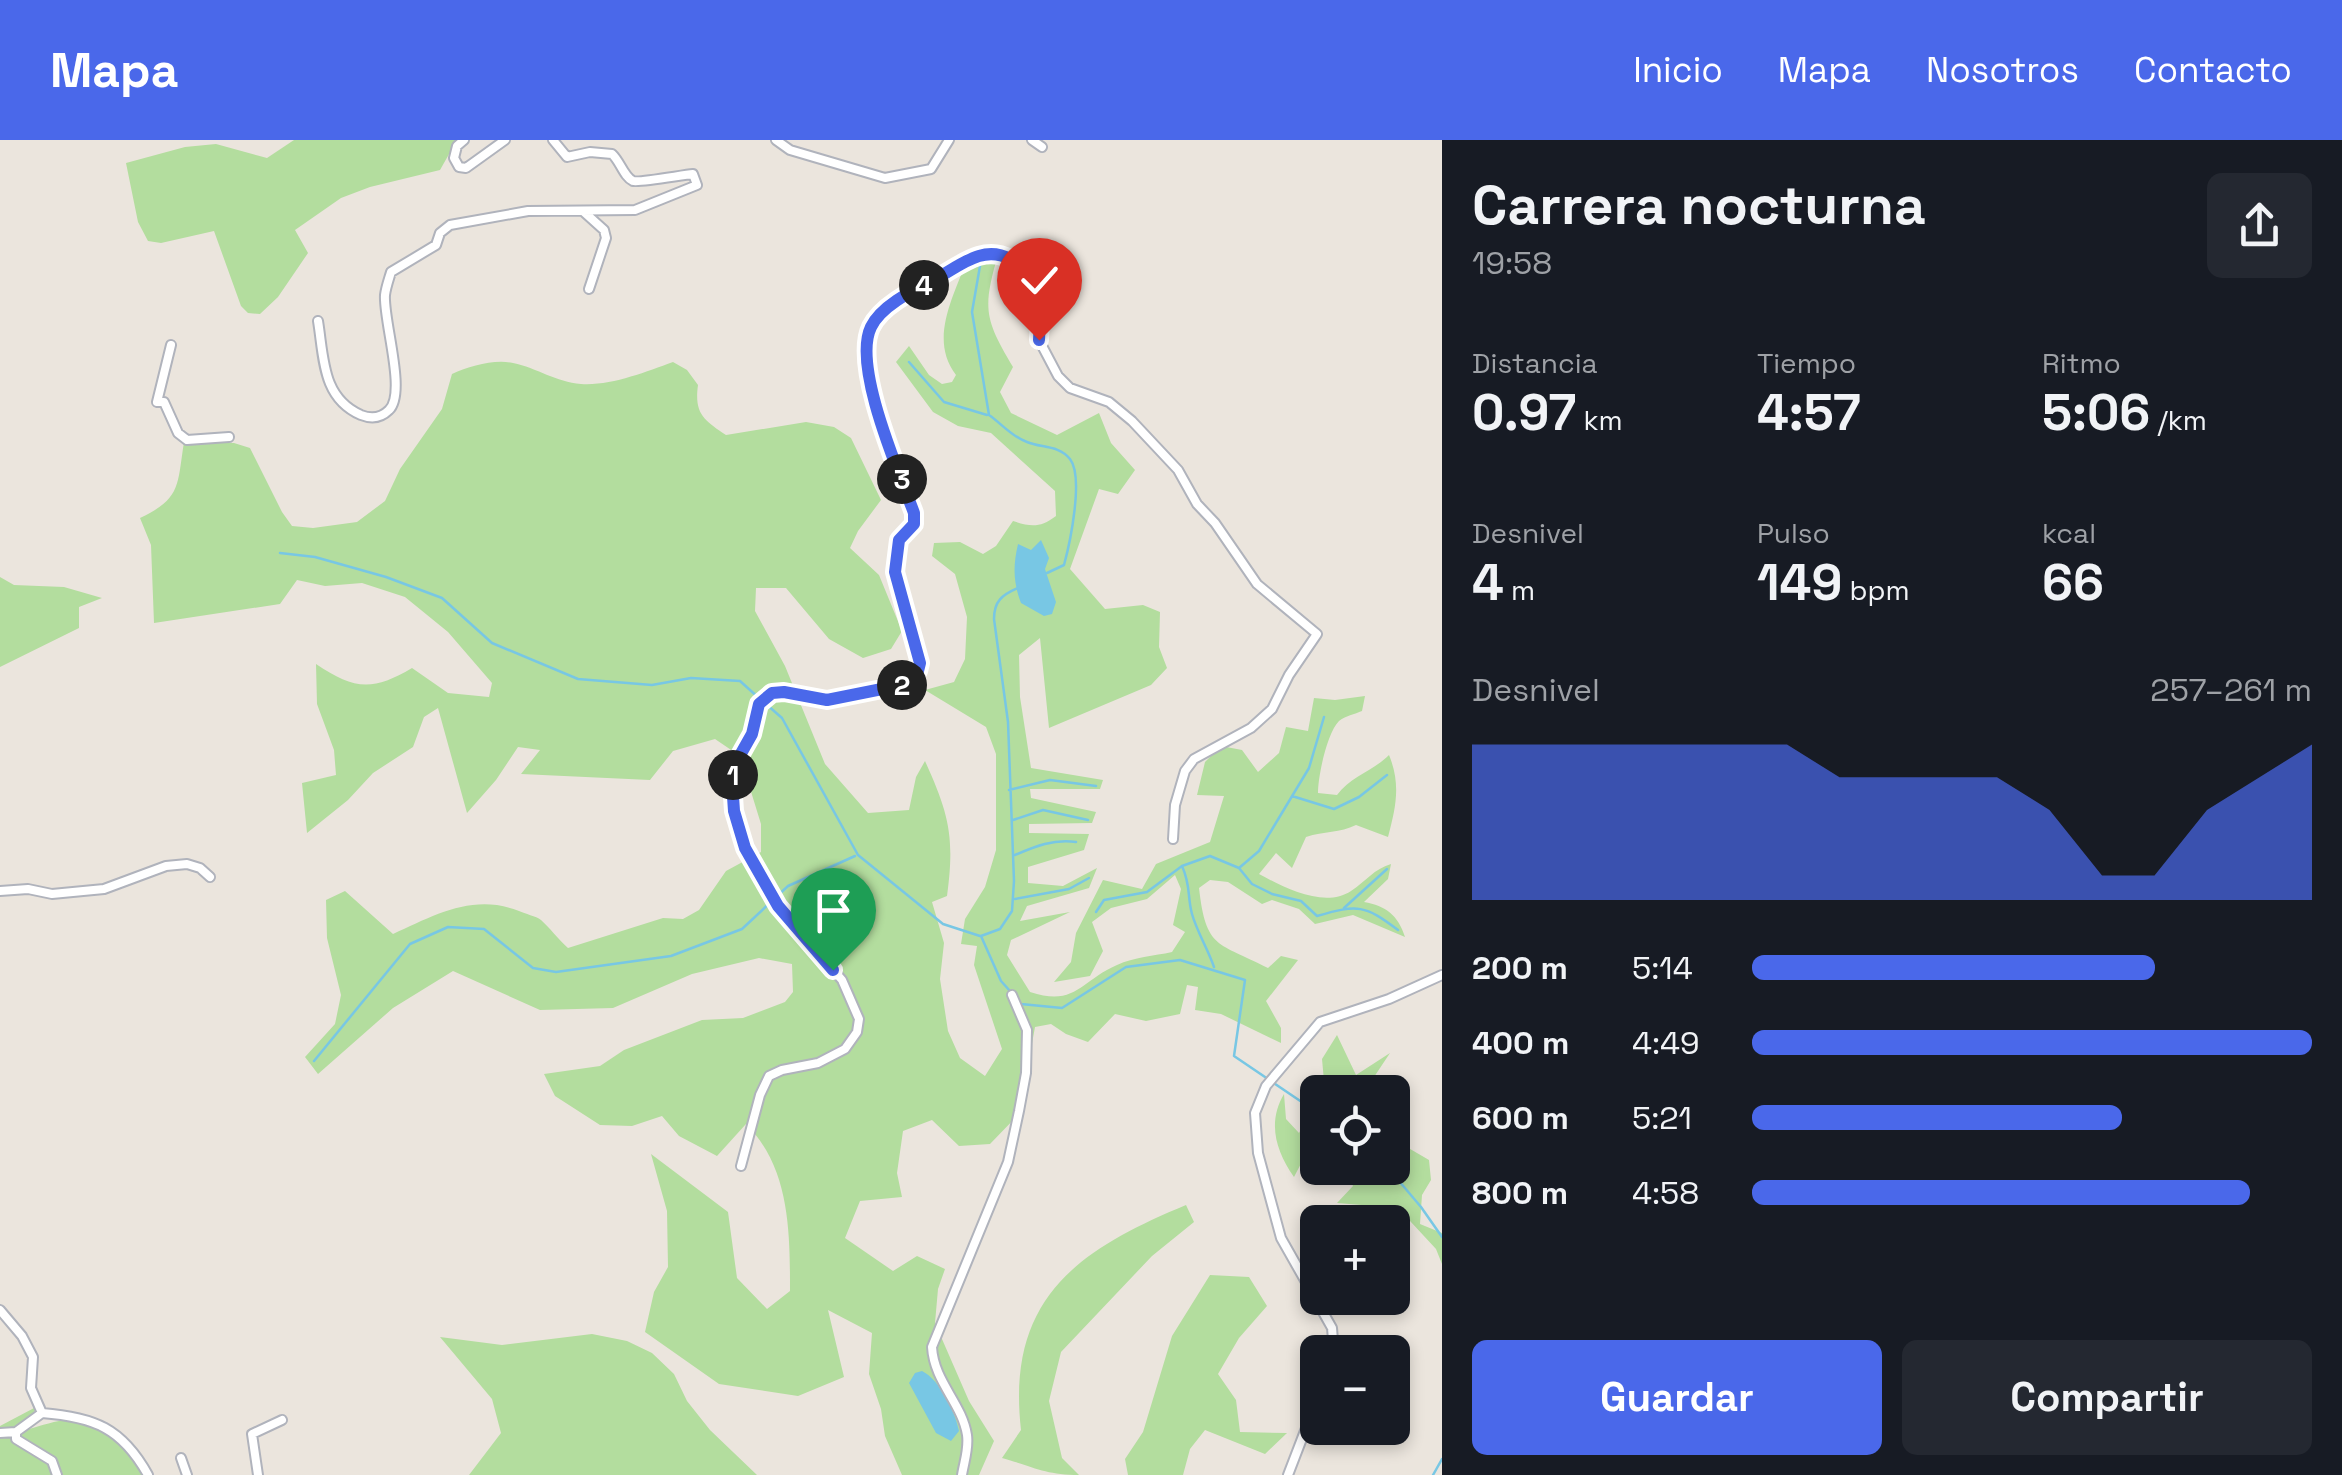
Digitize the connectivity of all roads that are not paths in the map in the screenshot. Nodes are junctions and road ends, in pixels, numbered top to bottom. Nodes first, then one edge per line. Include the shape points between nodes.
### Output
1 (464, 140) edge
2 (506, 140) edge
3 (553, 140) edge
4 (776, 140) edge
5 (949, 140) edge
6 (1032, 140) edge
7 (1042, 147) dead end
8 (584, 212) junction
9 (589, 289) dead end
10 (318, 321) dead end
11 (171, 345) dead end
12 (229, 437) dead end
13 (1172, 840) dead end
14 (210, 877) dead end
15 (0, 891) edge
16 (1442, 975) edge
17 (1012, 995) dead end
18 (741, 1166) dead end
19 (0, 1310) edge
20 (1333, 1335) edge
21 (42, 1412) junction
22 (282, 1420) dead end
23 (16, 1432) junction
24 (0, 1434) edge
25 (1300, 1444) edge
26 (182, 1458) dead end
27 (56, 1475) edge
28 (148, 1475) edge
29 (187, 1475) edge
30 (258, 1475) edge
31 (962, 1475) edge
32 (1288, 1475) edge

1 - 2 street via 454,158 466,168
3 - 8 street via 567,157 612,154 638,182 694,174 698,179 646,207
4 - 5 street via 885,178 931,168
6 - 7 street
8 - 9 street via 606,238
8 - 10 street via 528,211 450,225 436,245 391,272 385,295 396,386 386,414 362,416 329,388
11 - 12 street via 157,402 164,402 187,440
13 - 18 street via 1185,771 1272,708 1318,634 1257,584 1178,470 1132,421 1058,376 1039,340 1042,282 1010,258 981,253 921,286 871,326 871,390 914,513 914,524 899,540 895,572 920,666 895,687 827,700 772,693 759,704 738,757 734,811 745,848 766,890 842,980 859,1018 845,1049 770,1076
14 - 15 street via 187,864 104,889
16 - 20 street via 1320,1022 1266,1086 1255,1113 1263,1178 1281,1238
17 - 31 street via 1027,1030 1016,1128 932,1347 938,1378 967,1436
19 - 21 street via 33,1357 31,1388
21 - 23 street
21 - 28 street via 110,1428
22 - 30 street via 252,1434
23 - 24 street
23 - 27 street via 16,1440 52,1462
25 - 32 street
26 - 29 street

